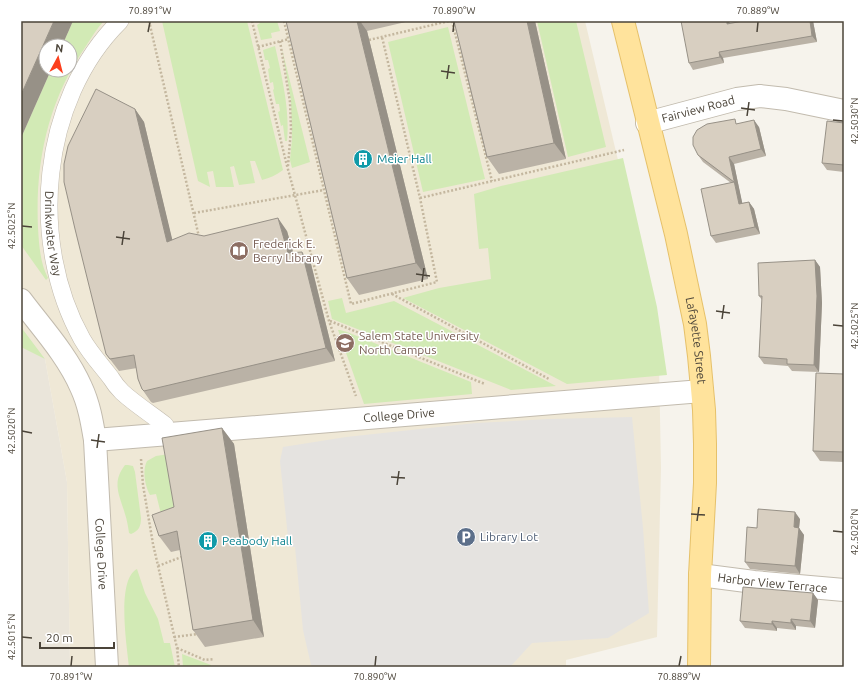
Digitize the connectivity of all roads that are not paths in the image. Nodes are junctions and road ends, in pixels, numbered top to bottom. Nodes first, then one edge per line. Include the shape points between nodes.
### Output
1 (120, 21) edge
2 (623, 21) edge
3 (844, 111) edge
4 (647, 123) junction
5 (21, 300) edge
6 (702, 391) junction
7 (165, 425) dead end
8 (96, 440) junction
9 (700, 575) junction
10 (844, 590) edge
11 (107, 667) edge
12 (700, 667) edge

1 - 7 street, Drinkwater Way via 107,34 82,70 69,99 59,131 49,187 50,232 60,285 82,338 122,392
2 - 4 main road, Lafayette Street
3 - 4 street, Fairview Road via 760,96 737,99
4 - 6 main road, Lafayette Street via 676,234 694,324
5 - 8 street, College Drive via 68,363 81,386
6 - 8 street, College Drive
6 - 9 main road, Lafayette Street via 705,483
8 - 11 street, College Drive
9 - 10 street, Harbor View Terrace
9 - 12 main road, Lafayette Street

